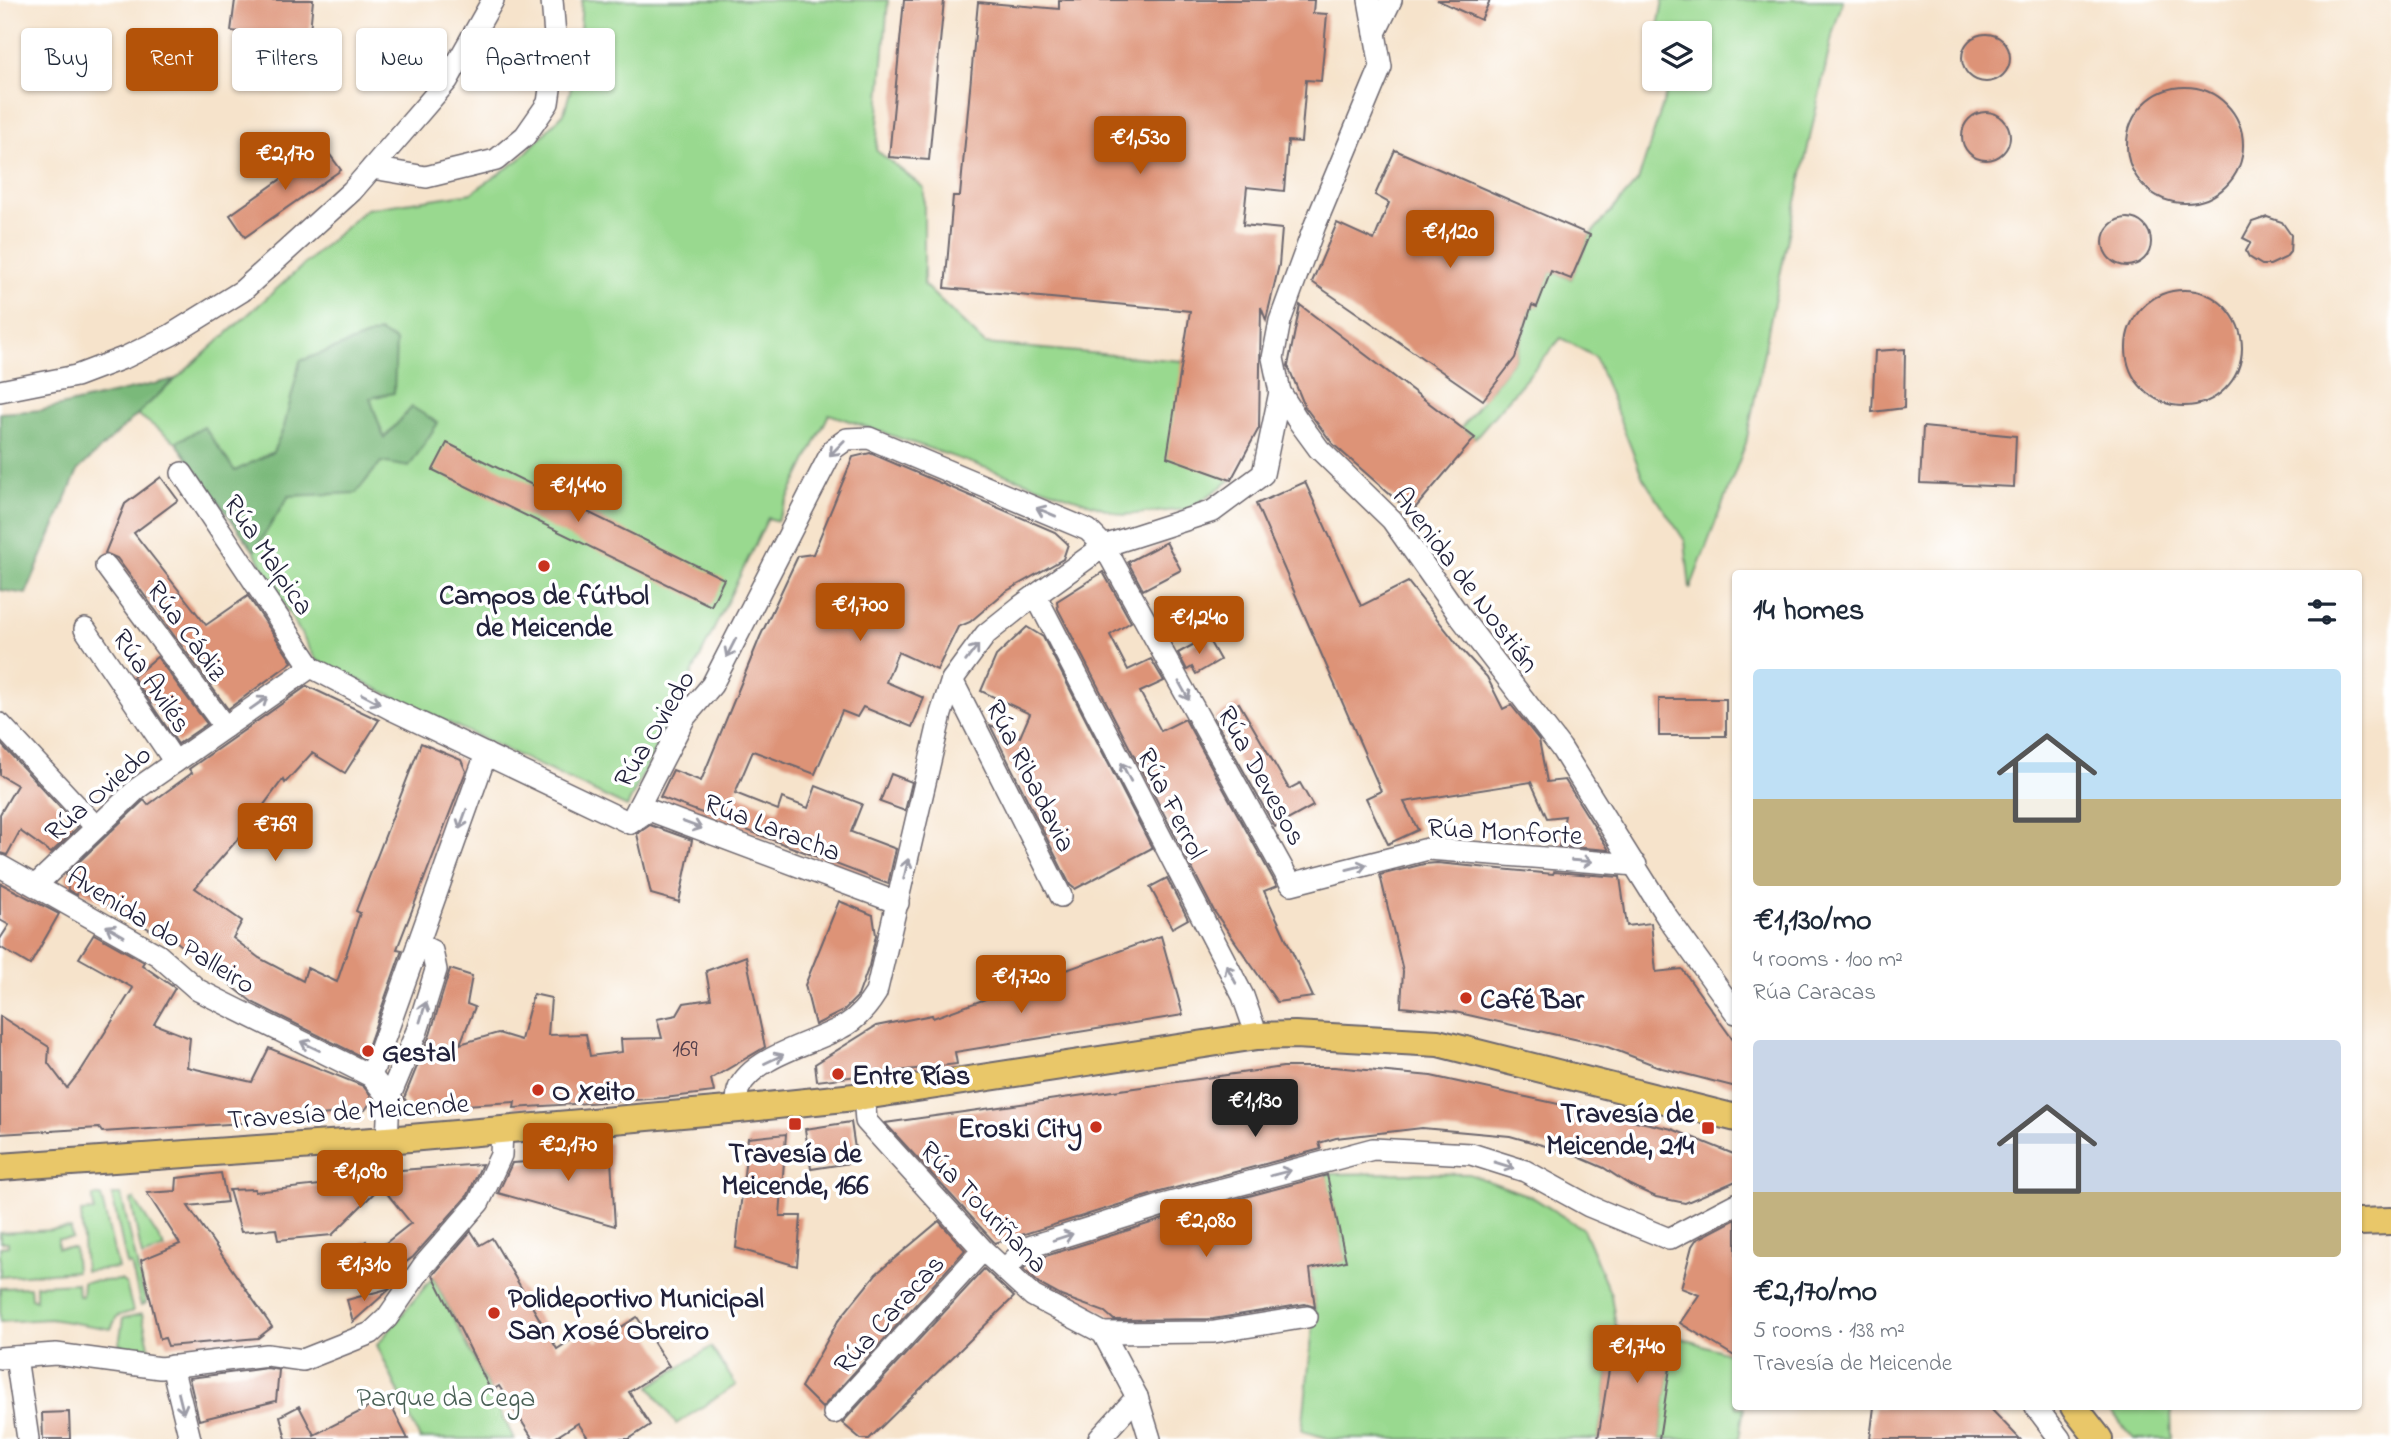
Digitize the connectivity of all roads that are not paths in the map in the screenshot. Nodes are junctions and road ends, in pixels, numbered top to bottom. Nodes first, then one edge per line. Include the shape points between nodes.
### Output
1 (493, 0) edge
2 (552, 0) edge
3 (1369, 0) edge
4 (1391, 0) edge
5 (1375, 33) junction
6 (372, 169) junction
7 (0, 391) edge
8 (1280, 391) junction
9 (182, 473) dead end
10 (1104, 546) junction
11 (106, 566) dead end
12 (1036, 596) junction
13 (85, 629) dead end
14 (311, 667) junction
15 (952, 680) junction
16 (0, 724) edge
17 (225, 727) junction
18 (486, 754) junction
19 (175, 762) junction
20 (630, 823) junction
21 (96, 827) junction
22 (1636, 865) junction
23 (0, 866) edge
24 (36, 884) junction
25 (1291, 884) joint
26 (1061, 896) dead end
27 (898, 904) junction
28 (418, 944) junction
29 (1732, 1007) edge
30 (1257, 1036) junction
31 (371, 1076) junction
32 (864, 1096) junction
33 (389, 1098) junction
34 (739, 1110) junction
35 (1732, 1117) edge
36 (502, 1130) junction
37 (387, 1140) junction
38 (0, 1167) edge
39 (1732, 1206) edge
40 (2391, 1221) edge
41 (2362, 1222) edge
42 (983, 1250) junction
43 (1005, 1269) junction
44 (1307, 1317) dead end
45 (1103, 1333) junction
46 (8, 1358) edge
47 (172, 1366) junction
48 (1137, 1398) junction
49 (2038, 1410) edge
50 (2076, 1410) edge
51 (2084, 1410) edge
52 (834, 1413) dead end
53 (2096, 1435) edge
54 (28, 1439) edge
55 (190, 1439) edge
56 (1099, 1439) edge
57 (1150, 1439) edge
58 (2060, 1439) edge

1 - 6 street via 447,81
2 - 6 street via 556,47 548,103 526,136 496,160 426,177
3 - 5 street, Avenida de Nostián
4 - 5 street
5 - 8 street, Avenida de Nostián via 1381,67 1280,321 1273,358
6 - 7 street via 242,291 171,335 76,376
8 - 10 street via 1263,474 1213,511
8 - 22 street, Avenida de Nostián via 1319,449 1392,520 1561,748
9 - 14 street, Rúa Malpica
10 - 12 street
10 -> 20 street, Rúa Oviedo via 1088,530 869,438 847,439 833,449 712,685 685,717
10 -> 25 street, Rúa Devesos
11 - 17 street, Rúa Cádiz
15 -> 12 street via 986,634
30 -> 12 street, Rúa Ferrol via 1243,996
13 - 19 street, Rúa Avilés
17 -> 14 street, Rúa Oviedo
14 -> 18 street, Rúa Oviedo
15 - 26 street, Rúa Ribadavia
27 -> 15 street
16 - 21 street
17 - 19 street, Rúa Oviedo
18 - 20 street, Rúa Oviedo
18 -> 28 street
19 - 21 street, Rúa Oviedo
20 -> 27 street, Rúa Laracha via 649,810
21 - 24 street, Rúa Oviedo
25 -> 22 street, Rúa Monforte via 1428,849
22 - 29 street, Avenida de Nostián
23 - 24 street, Avenida do Palleiro
31 -> 24 street, Avenida do Palleiro via 198,990 158,955
34 -> 27 street via 737,1091 762,1064 847,1024 866,1009 876,993
28 - 31 street
33 -> 28 street via 436,970 432,951
30 - 32 main road, Travesía de Meicende
30 - 35 main road, Travesía de Meicende via 1438,1043
31 - 33 street
32 - 34 main road, Travesía de Meicende
32 - 42 street, Rúa Touriñana via 866,1121
33 - 37 street
34 - 36 main road, Travesía de Meicende
36 - 37 main road, Travesía de Meicende
36 - 47 street via 501,1155 479,1202 423,1266 387,1318 370,1332 303,1360 267,1355
37 - 38 main road, Travesía de Meicende
43 -> 39 street via 1026,1248 1163,1205 1373,1149 1471,1154 1525,1171 1589,1206 1669,1238
40 - 41 main road
42 - 43 street, Rúa Touriñana
42 - 52 street, Rúa Caracas
43 - 45 street, Rúa Touriñana via 1033,1296
44 - 45 street via 1214,1332
45 - 48 street
46 - 47 street via 56,1354
46 - 54 street
47 -> 55 street
48 - 56 street
48 - 57 street
49 - 58 street
50 - 53 main road
51 - 53 main road

